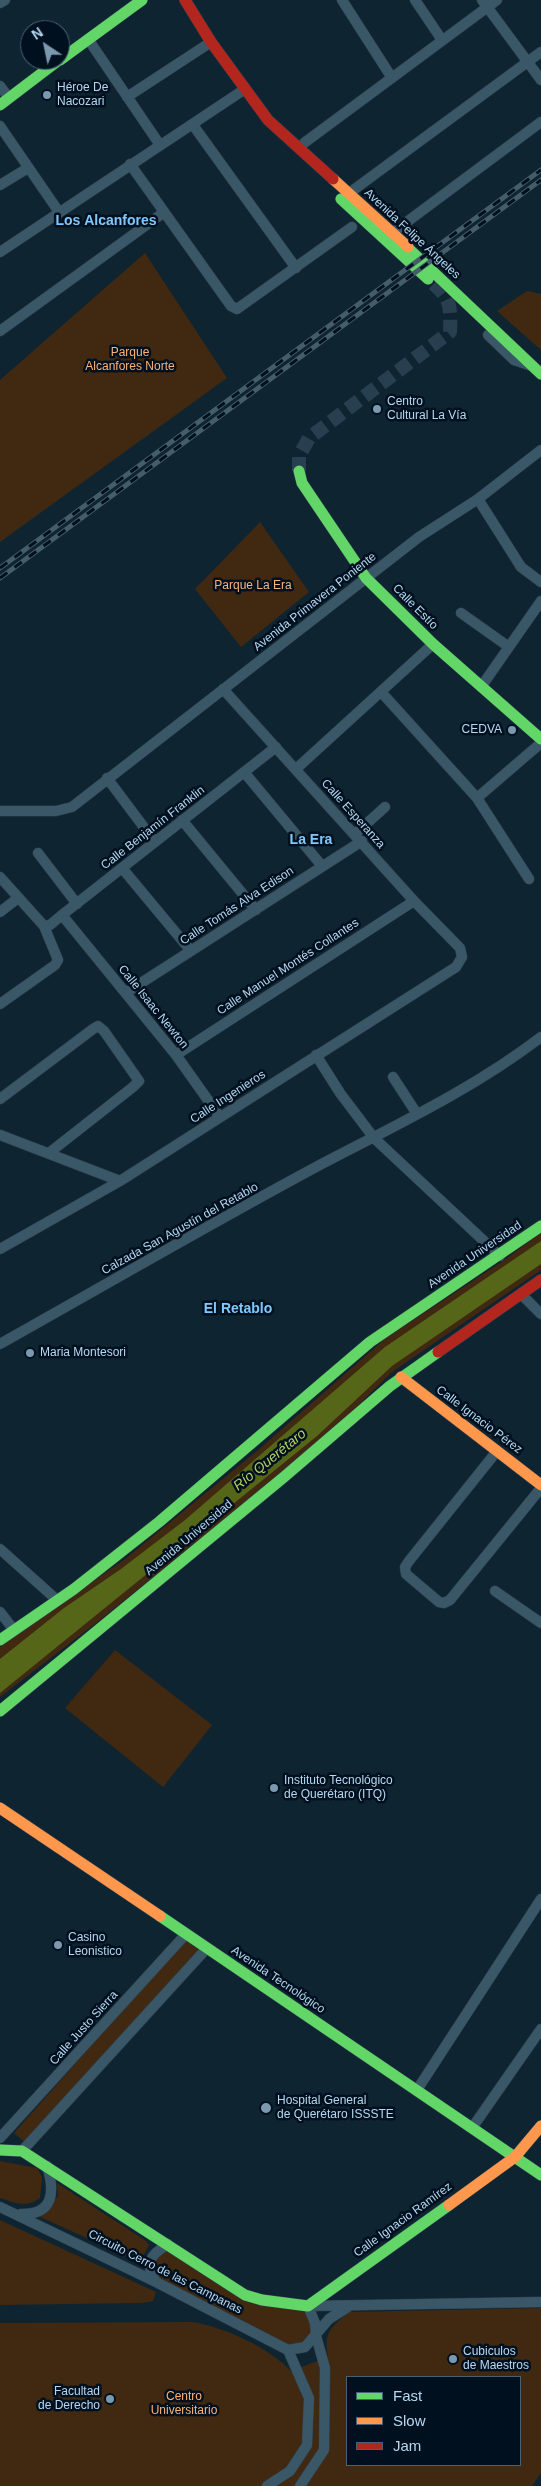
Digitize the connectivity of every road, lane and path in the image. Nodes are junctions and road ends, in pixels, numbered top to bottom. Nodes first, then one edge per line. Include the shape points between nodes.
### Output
1 (5, 0) edge
2 (142, 0) edge
3 (185, 0) edge
4 (342, 0) edge
5 (415, 0) edge
6 (497, 0) edge
7 (0, 3) edge
8 (484, 4) edge
9 (88, 39) junction
10 (442, 40) junction
11 (211, 42) junction
12 (70, 52) edge
13 (541, 52) edge
14 (528, 62) junction
15 (46, 70) edge
16 (234, 75) junction
17 (392, 78) junction
18 (541, 80) edge
19 (0, 86) edge
20 (242, 91) junction
21 (127, 97) junction
22 (4, 101) edge
23 (541, 122) edge
24 (193, 125) junction
25 (0, 126) edge
26 (304, 143) dead end
27 (160, 145) junction
28 (130, 164) junction
29 (28, 168) junction
30 (0, 185) edge
31 (352, 191) dead end
32 (59, 212) junction
33 (164, 213) junction
34 (352, 227) dead end
35 (396, 230) dead end
36 (0, 252) edge
37 (296, 268) junction
38 (428, 279) tunnel mouth
39 (0, 331) edge
40 (488, 335) dead end
41 (538, 370) edge
42 (541, 450) edge
43 (299, 470) tunnel mouth
44 (478, 499) junction
45 (366, 578) junction
46 (541, 582) edge
47 (541, 601) edge
48 (461, 612) dead end
49 (433, 644) junction
50 (509, 647) junction
51 (482, 687) junction
52 (224, 689) junction
53 (382, 693) junction
54 (541, 739) edge
55 (541, 743) edge
56 (276, 747) junction
57 (296, 769) junction
58 (244, 772) junction
59 (107, 778) junction
60 (477, 798) junction
61 (385, 807) dead end
62 (0, 810) edge
63 (182, 820) junction
64 (358, 838) junction
65 (155, 842) junction
66 (38, 853) dead end
67 (322, 866) junction
68 (122, 868) junction
69 (0, 877) edge
70 (529, 879) dead end
71 (18, 898) junction
72 (414, 901) junction
73 (77, 904) junction
74 (256, 910) junction
75 (0, 912) edge
76 (62, 916) junction
77 (44, 926) junction
78 (191, 951) junction
79 (462, 956) joint
80 (126, 992) junction
81 (0, 1004) edge
82 (541, 1037) edge
83 (176, 1055) junction
84 (316, 1055) junction
85 (393, 1077) dead end
86 (0, 1099) edge
87 (417, 1114) junction
88 (220, 1116) junction
89 (0, 1135) edge
90 (374, 1138) junction
91 (50, 1153) junction
92 (120, 1181) junction
93 (541, 1226) edge
94 (0, 1249) edge
95 (500, 1256) junction
96 (541, 1280) edge
97 (521, 1294) junction
98 (541, 1314) edge
99 (0, 1344) edge
100 (401, 1377) junction
101 (497, 1451) junction
102 (541, 1487) edge
103 (0, 1549) edge
104 (496, 1591) dead end
105 (57, 1600) junction
106 (0, 1612) edge
107 (541, 1623) edge
108 (14, 1630) junction
109 (0, 1640) edge
110 (0, 1712) edge
111 (0, 1808) edge
112 (541, 1899) edge
113 (186, 1934) junction
114 (207, 1948) junction
115 (541, 2029) edge
116 (417, 2090) junction
117 (541, 2126) edge
118 (472, 2128) junction
119 (0, 2138) edge
120 (0, 2150) edge
121 (22, 2151) junction
122 (515, 2157) junction
123 (47, 2166) junction
124 (541, 2175) edge
125 (0, 2207) edge
126 (17, 2214) junction
127 (168, 2244) junction
128 (156, 2282) junction
129 (541, 2302) edge
130 (308, 2306) junction
131 (348, 2307) junction
132 (316, 2336) junction
133 (288, 2350) junction
134 (325, 2395) junction
135 (309, 2398) junction
136 (267, 2486) edge
137 (300, 2486) edge

1 - 7 street
2 - 9 street
3 - 11 street, Avenida Felipe Ángeles
4 - 17 street
5 - 10 street
6 - 8 street
8 - 10 street
8 - 14 street
9 - 12 street
9 - 21 street
10 - 17 street
11 - 16 street, Avenida Felipe Ángeles
11 - 21 street
13 - 14 street
14 - 18 street
14 - 31 street
15 - 22 street
16 - 20 street, Avenida Felipe Ángeles
16 - 41 street, Avenida Felipe Ángeles via 268,120
17 - 26 street
19 - 22 street
20 - 24 street
20 - 38 street, Avenida Felipe Ángeles via 259,123
21 - 27 street
23 - 35 street
24 - 27 street
24 - 37 street
25 - 29 street
27 - 28 street
28 - 32 street
28 - 33 street
29 - 30 street
29 - 32 street
32 - 36 street
33 - 37 street via 231,306 237,309
33 - 39 street
34 - 37 street
40 - 41 street, Avenida Felipe Ángeles via 514,360
42 - 44 street, Avenida Primavera Poniente
43 - 45 street, Calle Estío via 302,483
44 - 45 street, Avenida Primavera Poniente via 419,537
44 - 46 street via 521,567
45 - 49 street, Calle Estío
45 - 52 street, Avenida Primavera Poniente
47 - 50 street
48 - 50 street
49 - 51 street, Calle Estío
49 - 53 street
50 - 51 street
51 - 54 street, Calle Estío
52 - 56 street, Calle Esperanza
52 - 59 street, Avenida Primavera Poniente
53 - 57 street
53 - 60 street
55 - 60 street
56 - 57 street, Calle Esperanza
56 - 58 street, Calle Benjamín Franklin
57 - 64 street, Calle Esperanza
58 - 63 street, Calle Benjamín Franklin
58 - 67 street
59 - 62 street, Avenida Primavera Poniente via 72,807 63,810
59 - 65 street
60 - 70 street
61 - 64 street, Calle Tomás Alva Edison
63 - 65 street, Calle Benjamín Franklin
63 - 74 street
64 - 67 street, Calle Tomás Alva Edison
64 - 72 street, Calle Esperanza
65 - 68 street, Calle Benjamín Franklin
66 - 73 street
67 - 74 street, Calle Tomás Alva Edison
68 - 73 street, Calle Benjamín Franklin
68 - 78 street
69 - 71 street
71 - 75 street
71 - 77 street
72 - 79 street, Calle Esperanza via 460,948
72 - 83 street, Calle Manuel Montés Collantes
73 - 76 street, Calle Benjamín Franklin
74 - 78 street, Calle Tomás Alva Edison
76 - 77 street, Calle Benjamín Franklin
76 - 80 street, Calle Isaac Newton
77 - 81 street via 58,960
78 - 80 street, Calle Tomás Alva Edison
79 - 84 street, Calle Ingenieros via 456,967
80 - 83 street, Calle Isaac Newton
82 - 87 street, Calzada San Agustín del Retablo via 514,1057
83 - 88 street, Calle Isaac Newton
84 - 88 street, Calle Ingenieros
84 - 90 street
85 - 87 street
86 - 91 street via 98,1026 104,1031 139,1081
87 - 90 street, Calzada San Agustín del Retablo
88 - 92 street, Calle Ingenieros
89 - 91 street
90 - 95 street
90 - 99 street, Calzada San Agustín del Retablo
91 - 92 street
92 - 94 street, Calle Ingenieros
93 - 95 street, Avenida Universidad
95 - 105 street, Avenida Universidad via 370,1342 166,1516
96 - 97 street, Avenida Universidad
97 - 98 street
97 - 100 street, Avenida Universidad
100 - 101 street, Calle Ignacio Pérez
100 - 110 street, Avenida Universidad
101 - 102 street, Calle Ignacio Pérez
101 - 102 street via 404,1567 406,1574 439,1602 450,1600
103 - 105 street
104 - 107 street
105 - 108 street, Avenida Universidad
106 - 108 street
108 - 109 street, Avenida Universidad
111 - 113 street, Avenida Tecnológico
112 - 116 street
113 - 114 street, Avenida Tecnológico
113 - 119 street, Calle Justo Sierra
114 - 116 street, Avenida Tecnológico
114 - 121 street
115 - 118 street
116 - 118 street, Avenida Tecnológico
117 - 122 street, Calle Ignacio Ramírez
118 - 122 street, Avenida Tecnológico
120 - 121 street, Circuito Cerro de las Campanas
121 - 123 street, Circuito Cerro de las Campanas
122 - 124 street, Avenida Tecnológico
122 - 130 street, Calle Ignacio Ramírez
123 - 126 street via 53,2190 49,2202 41,2210
123 - 127 street, Circuito Cerro de las Campanas
125 - 126 street, Circuito Cerro de las Campanas
126 - 128 street, Circuito Cerro de las Campanas
127 - 128 street via 154,2253 150,2261 150,2271
127 - 130 street, Circuito Cerro de las Campanas via 245,2295
128 - 133 street, Circuito Cerro de las Campanas
129 - 131 street
130 - 131 street
130 - 132 street
131 - 132 street via 329,2319
132 - 133 street via 304,2347
132 - 134 street via 325,2368
133 - 135 street
134 - 135 street
134 - 137 street via 324,2450
135 - 136 street via 307,2445 290,2471

